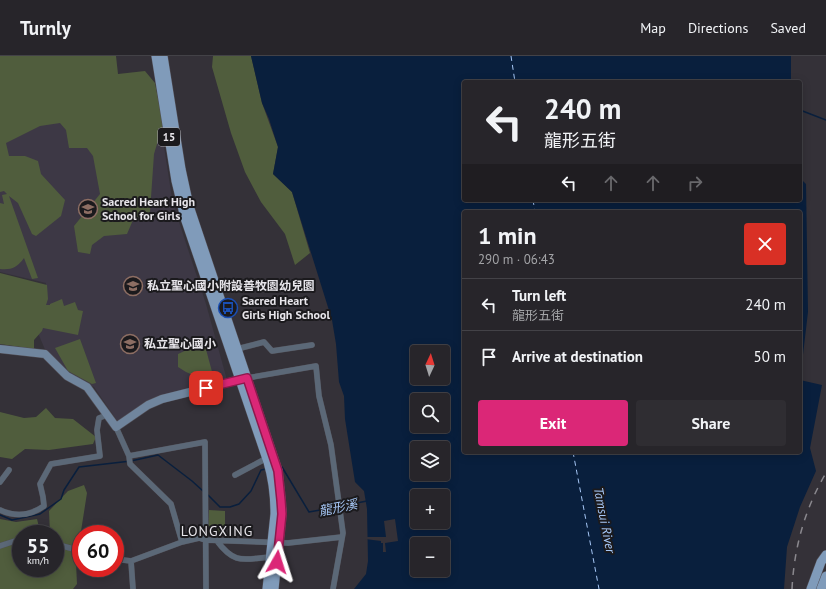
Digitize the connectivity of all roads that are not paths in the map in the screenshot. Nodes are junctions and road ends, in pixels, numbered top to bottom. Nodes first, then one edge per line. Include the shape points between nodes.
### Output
1 (156, 56) edge
2 (163, 56) edge
3 (188, 217) junction
4 (312, 345) dead end
5 (0, 349) edge
6 (236, 349) junction
7 (244, 379) junction
8 (107, 415) junction
9 (116, 427) junction
10 (129, 460) junction
11 (270, 460) junction
12 (9, 470) dead end
13 (235, 475) dead end
14 (0, 482) edge
15 (0, 510) edge
16 (342, 537) junction
17 (205, 540) junction
18 (217, 541) junction
19 (12, 542) edge
20 (182, 542) junction
21 (276, 542) junction
22 (0, 546) edge
23 (826, 555) edge
24 (270, 557) junction
25 (124, 560) edge
26 (131, 561) junction
27 (826, 576) edge
28 (133, 589) edge
29 (206, 589) edge
30 (267, 589) edge
31 (274, 589) edge
32 (333, 589) edge
33 (811, 589) edge
34 (821, 589) edge

1 - 3 main road, 15 via 175,173
2 - 3 main road, 15
3 - 6 main road, 15
3 - 7 main road, 15
4 - 6 street via 272,351 264,342
5 - 8 street via 45,354 66,376 87,387
6 - 7 main road, 15
7 - 9 street via 162,399 148,405
7 - 11 main road, 15
7 - 16 street via 316,366 319,396 331,445
8 - 9 street
8 - 15 street via 99,418 97,430 100,456 51,464 40,484 44,506 36,512 22,514
9 - 10 street
10 - 17 street via 205,442
10 - 20 street via 171,504
11 - 13 street
11 - 21 main road, 15 via 277,486
12 - 14 street
16 - 21 street
16 - 32 street
17 - 18 street
17 - 20 street via 199,538
17 - 29 street
18 - 21 street
18 - 24 street via 229,555 240,560
19 - 22 street
20 - 26 street
21 - 24 main road, 15
21 - 31 main road, 15
23 - 33 main road
24 - 30 main road, 15
25 - 26 street
26 - 28 street
27 - 34 main road

